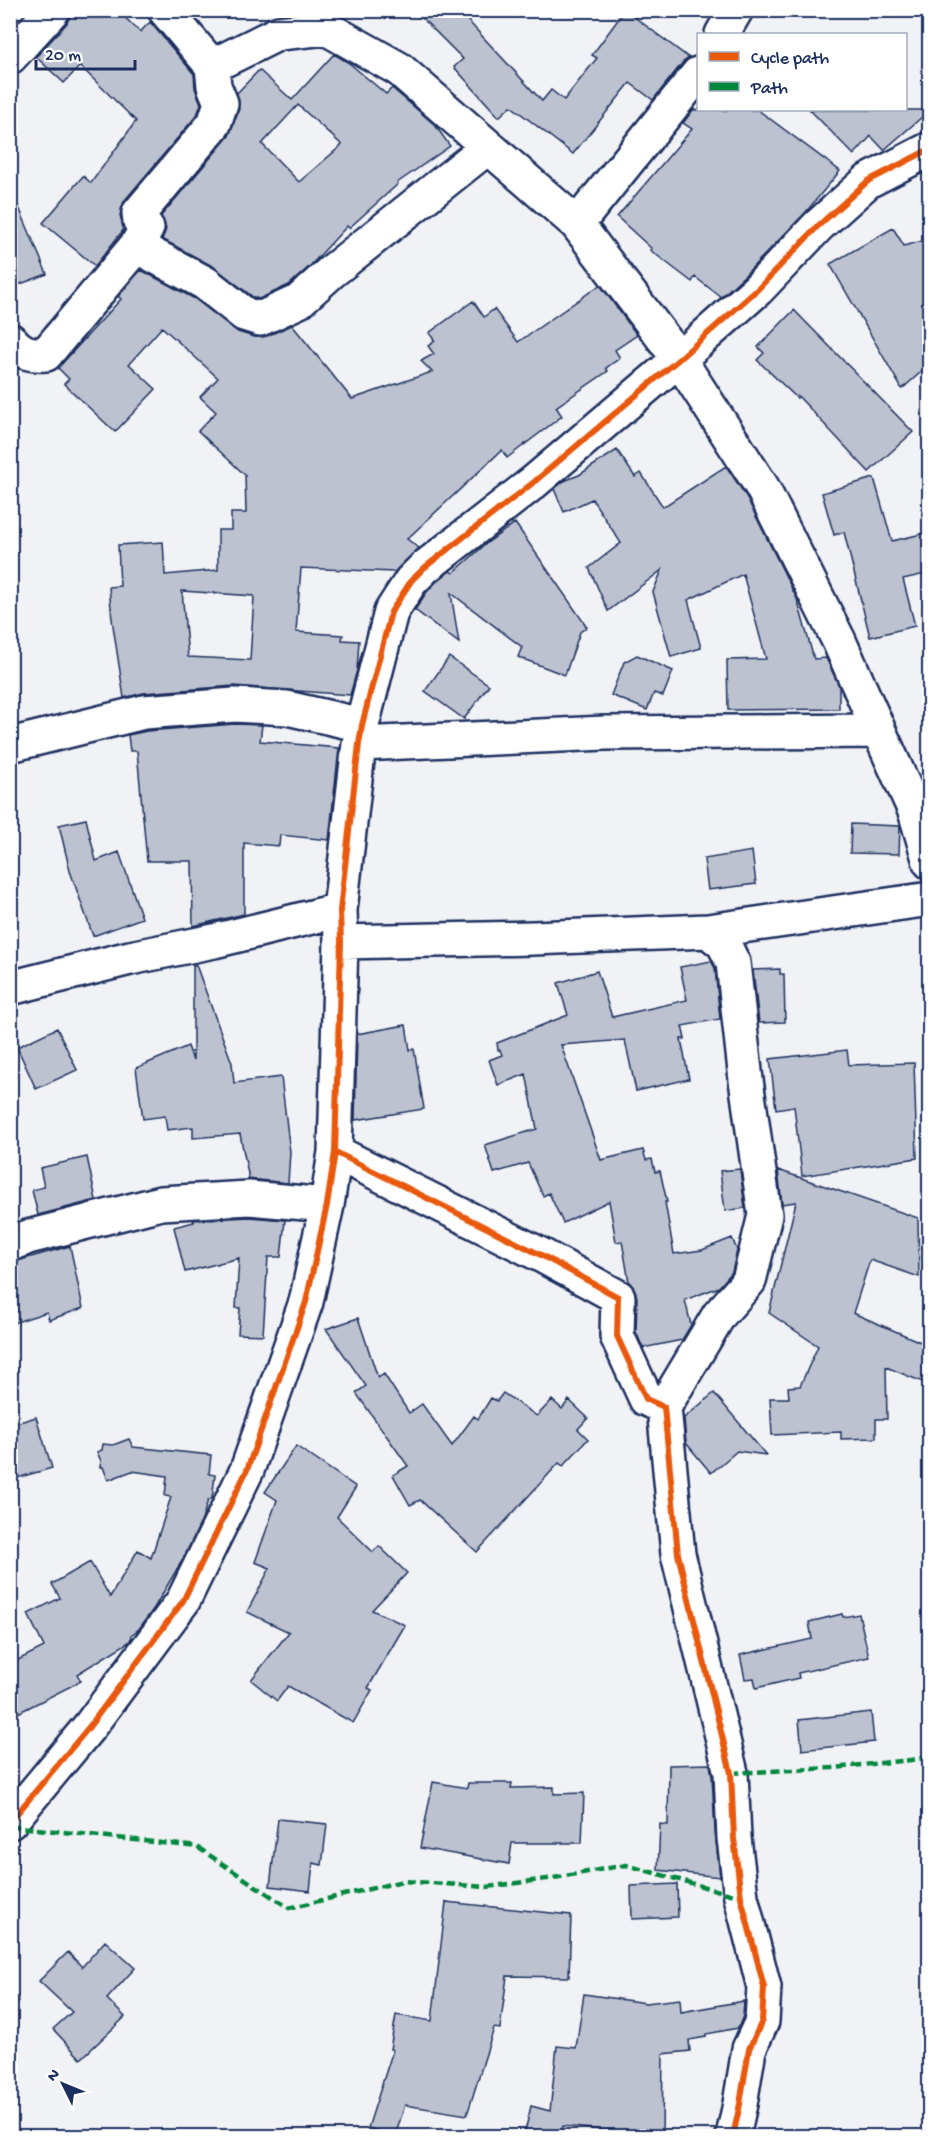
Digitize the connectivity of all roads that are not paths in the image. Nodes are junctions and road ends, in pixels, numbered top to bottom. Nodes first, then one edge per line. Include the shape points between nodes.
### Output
1 (53, 10) edge
2 (165, 10) edge
3 (736, 10) edge
4 (723, 33) edge
5 (10, 57) edge
6 (212, 66) junction
7 (697, 76) edge
8 (488, 147) junction
9 (930, 149) edge
10 (577, 224) junction
11 (136, 246) junction
12 (10, 340) edge
13 (679, 359) junction
14 (879, 731) junction
15 (361, 735) junction
16 (10, 745) edge
17 (930, 862) edge
18 (930, 899) edge
19 (340, 910) junction
20 (708, 931) junction
21 (341, 942) junction
22 (10, 988) edge
23 (335, 1152) junction
24 (327, 1205) junction
25 (10, 1245) edge
26 (664, 1407) junction
27 (10, 1822) edge
28 (732, 2136) edge

1 - 5 street
2 - 6 street
3 - 4 street
6 - 8 street via 279,33 326,28 399,69
6 - 11 street via 221,103 214,124 139,213 147,228
7 - 10 street
8 - 10 street
8 - 11 street via 299,301 260,319 244,314 205,283
9 - 13 street via 868,181 758,289
10 - 13 street
11 - 12 street via 46,354 31,355
13 - 14 street via 762,487
13 - 15 street via 411,581 392,612
14 - 15 street
14 - 17 street via 915,811
15 - 16 street via 287,708 235,705 144,712
15 - 19 street
18 - 20 street
19 - 21 street
19 - 22 street
20 - 21 street
20 - 26 street via 724,944 733,963 765,1215 749,1281 719,1315
21 - 23 street
23 - 24 street
23 - 26 street via 618,1297 617,1336 646,1399
24 - 25 street via 249,1198 161,1203
24 - 27 street via 306,1302 248,1470 183,1601 89,1727
26 - 28 street via 678,1554 731,1773 741,1897 764,1987 762,2021 749,2049

